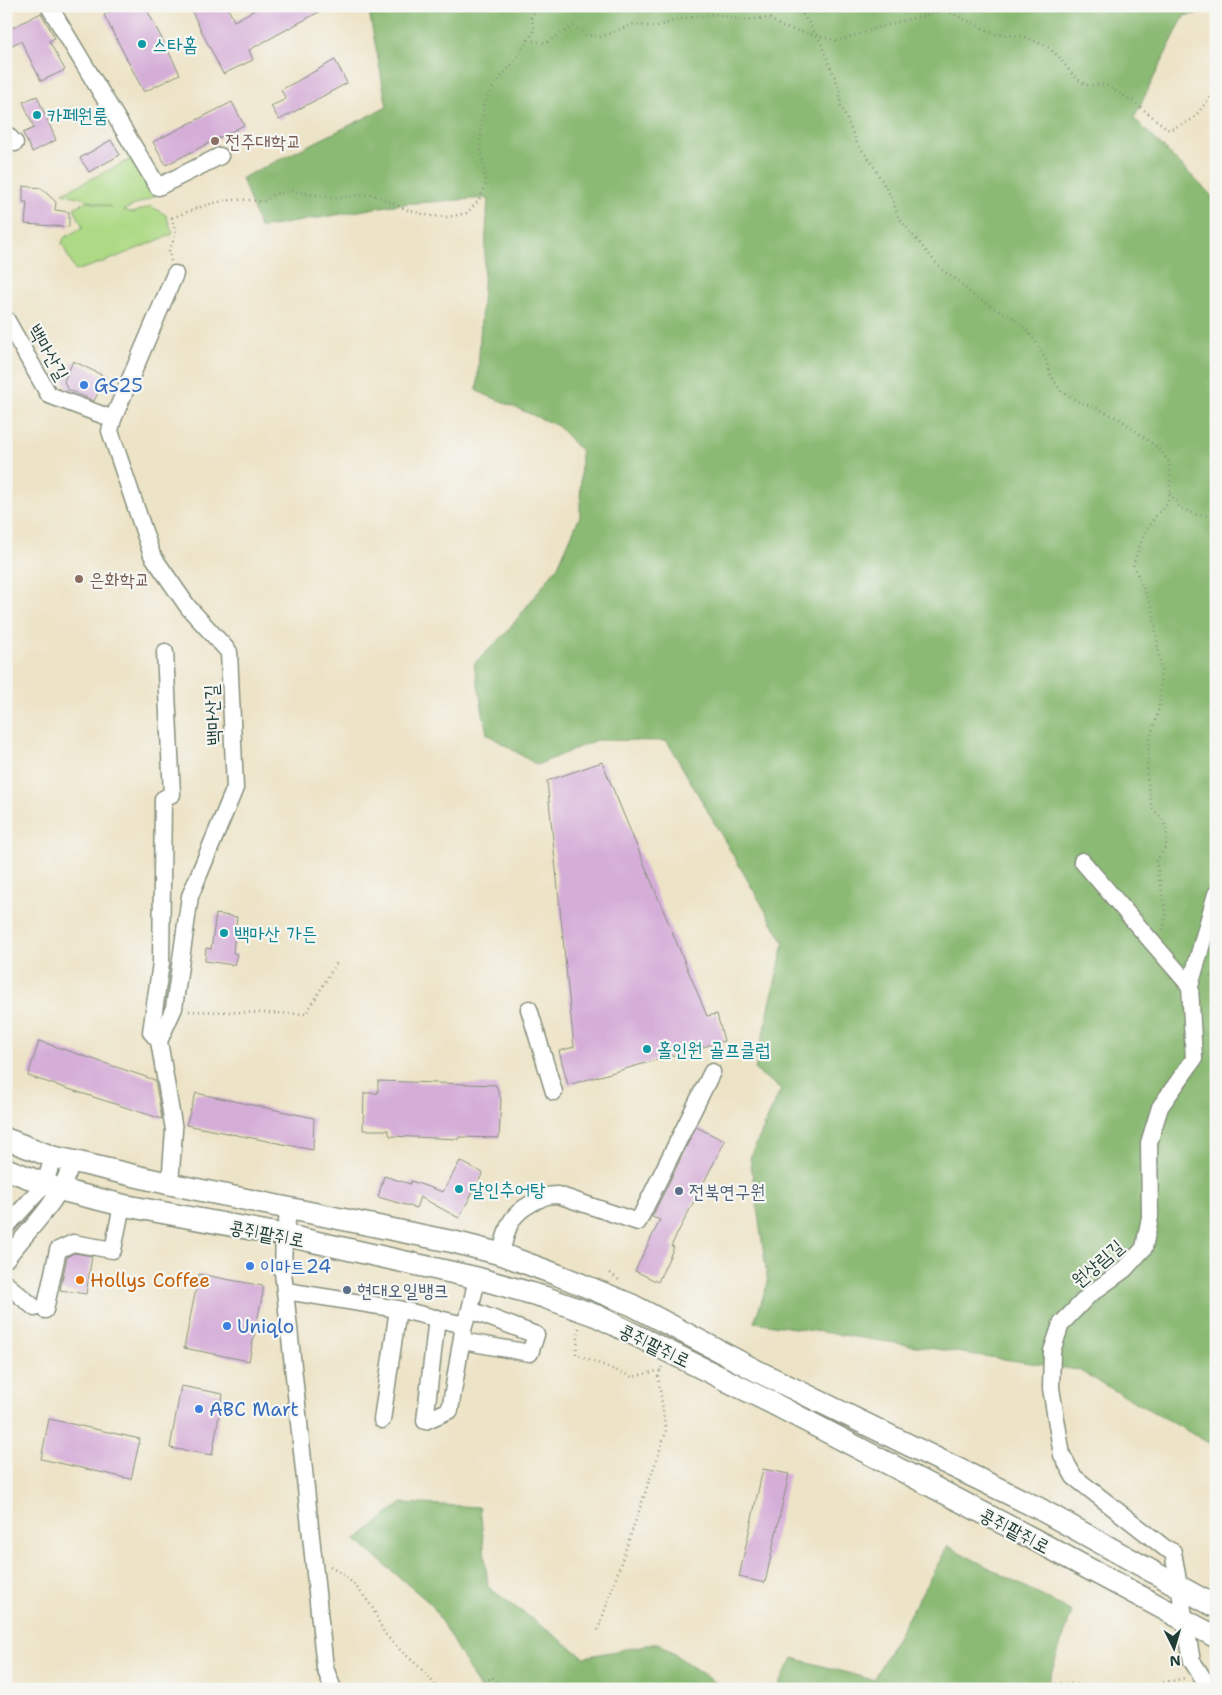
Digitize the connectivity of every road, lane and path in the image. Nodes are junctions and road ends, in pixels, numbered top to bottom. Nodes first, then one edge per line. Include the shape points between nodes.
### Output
1 (49, 6) edge
2 (538, 6) edge
3 (798, 6) edge
4 (818, 37) junction
5 (528, 40) junction
6 (1216, 90) edge
7 (220, 156) dead end
8 (175, 274) joint
9 (6, 319) edge
10 (113, 419) junction
11 (1170, 493) junction
12 (1216, 517) edge
13 (165, 652) dead end
14 (1082, 861) dead end
15 (1216, 894) edge
16 (1158, 950) junction
17 (337, 962) dead end
18 (1190, 986) junction
19 (529, 1010) dead end
20 (173, 1011) junction
21 (159, 1041) junction
22 (712, 1072) dead end
23 (554, 1092) dead end
24 (6, 1139) edge
25 (6, 1169) edge
26 (60, 1174) junction
27 (170, 1184) junction
28 (200, 1190) junction
29 (122, 1205) junction
30 (290, 1207) junction
31 (6, 1227) edge
32 (284, 1235) junction
33 (500, 1254) junction
34 (6, 1259) edge
35 (477, 1278) junction
36 (6, 1284) edge
37 (286, 1291) junction
38 (398, 1309) junction
39 (582, 1310) junction
40 (437, 1318) junction
41 (466, 1325) junction
42 (665, 1361) junction
43 (382, 1420) dead end
44 (314, 1564) junction
45 (1180, 1587) junction
46 (1216, 1607) edge
47 (1184, 1622) junction
48 (598, 1630) dead end
49 (1216, 1638) edge
50 (1207, 1685) edge
51 (333, 1689) edge
52 (437, 1689) edge
53 (476, 1689) edge
54 (504, 1689) edge
55 (1036, 1689) edge
56 (1094, 1689) edge
57 (1156, 1689) edge

1 - 7 street via 158,187
2 - 5 path via 531,18 535,28
3 - 4 path
4 - 5 path via 782,27 769,18 744,20 715,14 680,19 655,27 634,24 600,37 586,35 574,26 546,43
4 - 6 path via 838,41 944,10 996,34 1023,36 1048,47 1085,85 1106,85 1169,130 1193,119
4 - 11 path via 857,143 871,162 898,217 942,270 970,293 1012,317 1027,330 1061,391 1121,420 1158,448 1170,463
5 - 8 path via 494,85 483,106 480,147 486,184 479,200 467,213 430,216 372,194 335,198 292,191 276,194 263,202 245,198 207,204 172,218 176,234 169,252
8 - 10 street
9 - 10 street, 백마산길 via 49,396
10 - 20 street, 백마산길 via 110,431 152,554 188,607 228,652 235,788 190,896
11 - 12 path via 1180,508
11 - 16 path via 1167,504 1145,532 1133,564 1153,610 1161,670 1159,708 1149,744 1147,774 1152,808 1167,830 1166,846 1156,861 1166,912
13 - 21 street via 172,794 163,799 161,963 151,1032
14 - 16 street
15 - 18 street, 원상림길
16 - 18 street
17 - 20 path via 306,1014
18 - 45 street, 원상림길 via 1194,1059 1160,1107 1149,1143 1150,1217 1144,1248 1125,1269 1089,1295 1061,1324 1052,1351 1051,1388 1062,1455 1074,1476 1173,1552
19 - 23 street
20 - 21 street, 백마산길
21 - 27 street via 174,1130
22 - 33 street via 638,1222 558,1195 546,1195 519,1210 508,1225
24 - 26 main road
25 - 26 main road
26 - 27 main road, 콩쥐팥쥐로
26 - 28 main road via 178,1199
26 - 29 main road, 콩쥐팥쥐로
26 - 31 street
26 - 34 street via 54,1201
27 - 28 main road, 콩쥐팥쥐로
28 - 30 main road, 콩쥐팥쥐로
29 - 32 main road, 콩쥐팥쥐로
29 - 36 street via 113,1250 73,1243 58,1250 40,1309
30 - 32 street
30 - 33 main road, 콩쥐팥쥐로
32 - 35 main road, 콩쥐팥쥐로
32 - 37 street
33 - 45 main road, 콩쥐팥쥐로 via 632,1306 759,1372 1038,1508
35 - 39 main road, 콩쥐팥쥐로
35 - 41 street
37 - 38 street
37 - 44 street
38 - 40 street
38 - 43 street
39 - 42 main road, 콩쥐팥쥐로 via 597,1316
39 - 42 path via 576,1354 632,1377
40 - 41 street
40 - 41 street via 425,1421 450,1410
42 - 47 main road, 콩쥐팥쥐로 via 774,1404 1152,1602
42 - 48 path via 658,1376 666,1432
44 - 51 street via 325,1668
44 - 52 path via 322,1563 339,1570 372,1607 397,1648 418,1664
45 - 46 main road, 콩쥐팥쥐로
45 - 47 street, 원상림길
47 - 49 main road, 콩쥐팥쥐로
47 - 50 street, 원상림길 via 1192,1661
50 - 57 path via 1186,1678 1162,1683
53 - 54 path via 492,1677
55 - 56 path via 1049,1683 1082,1684

